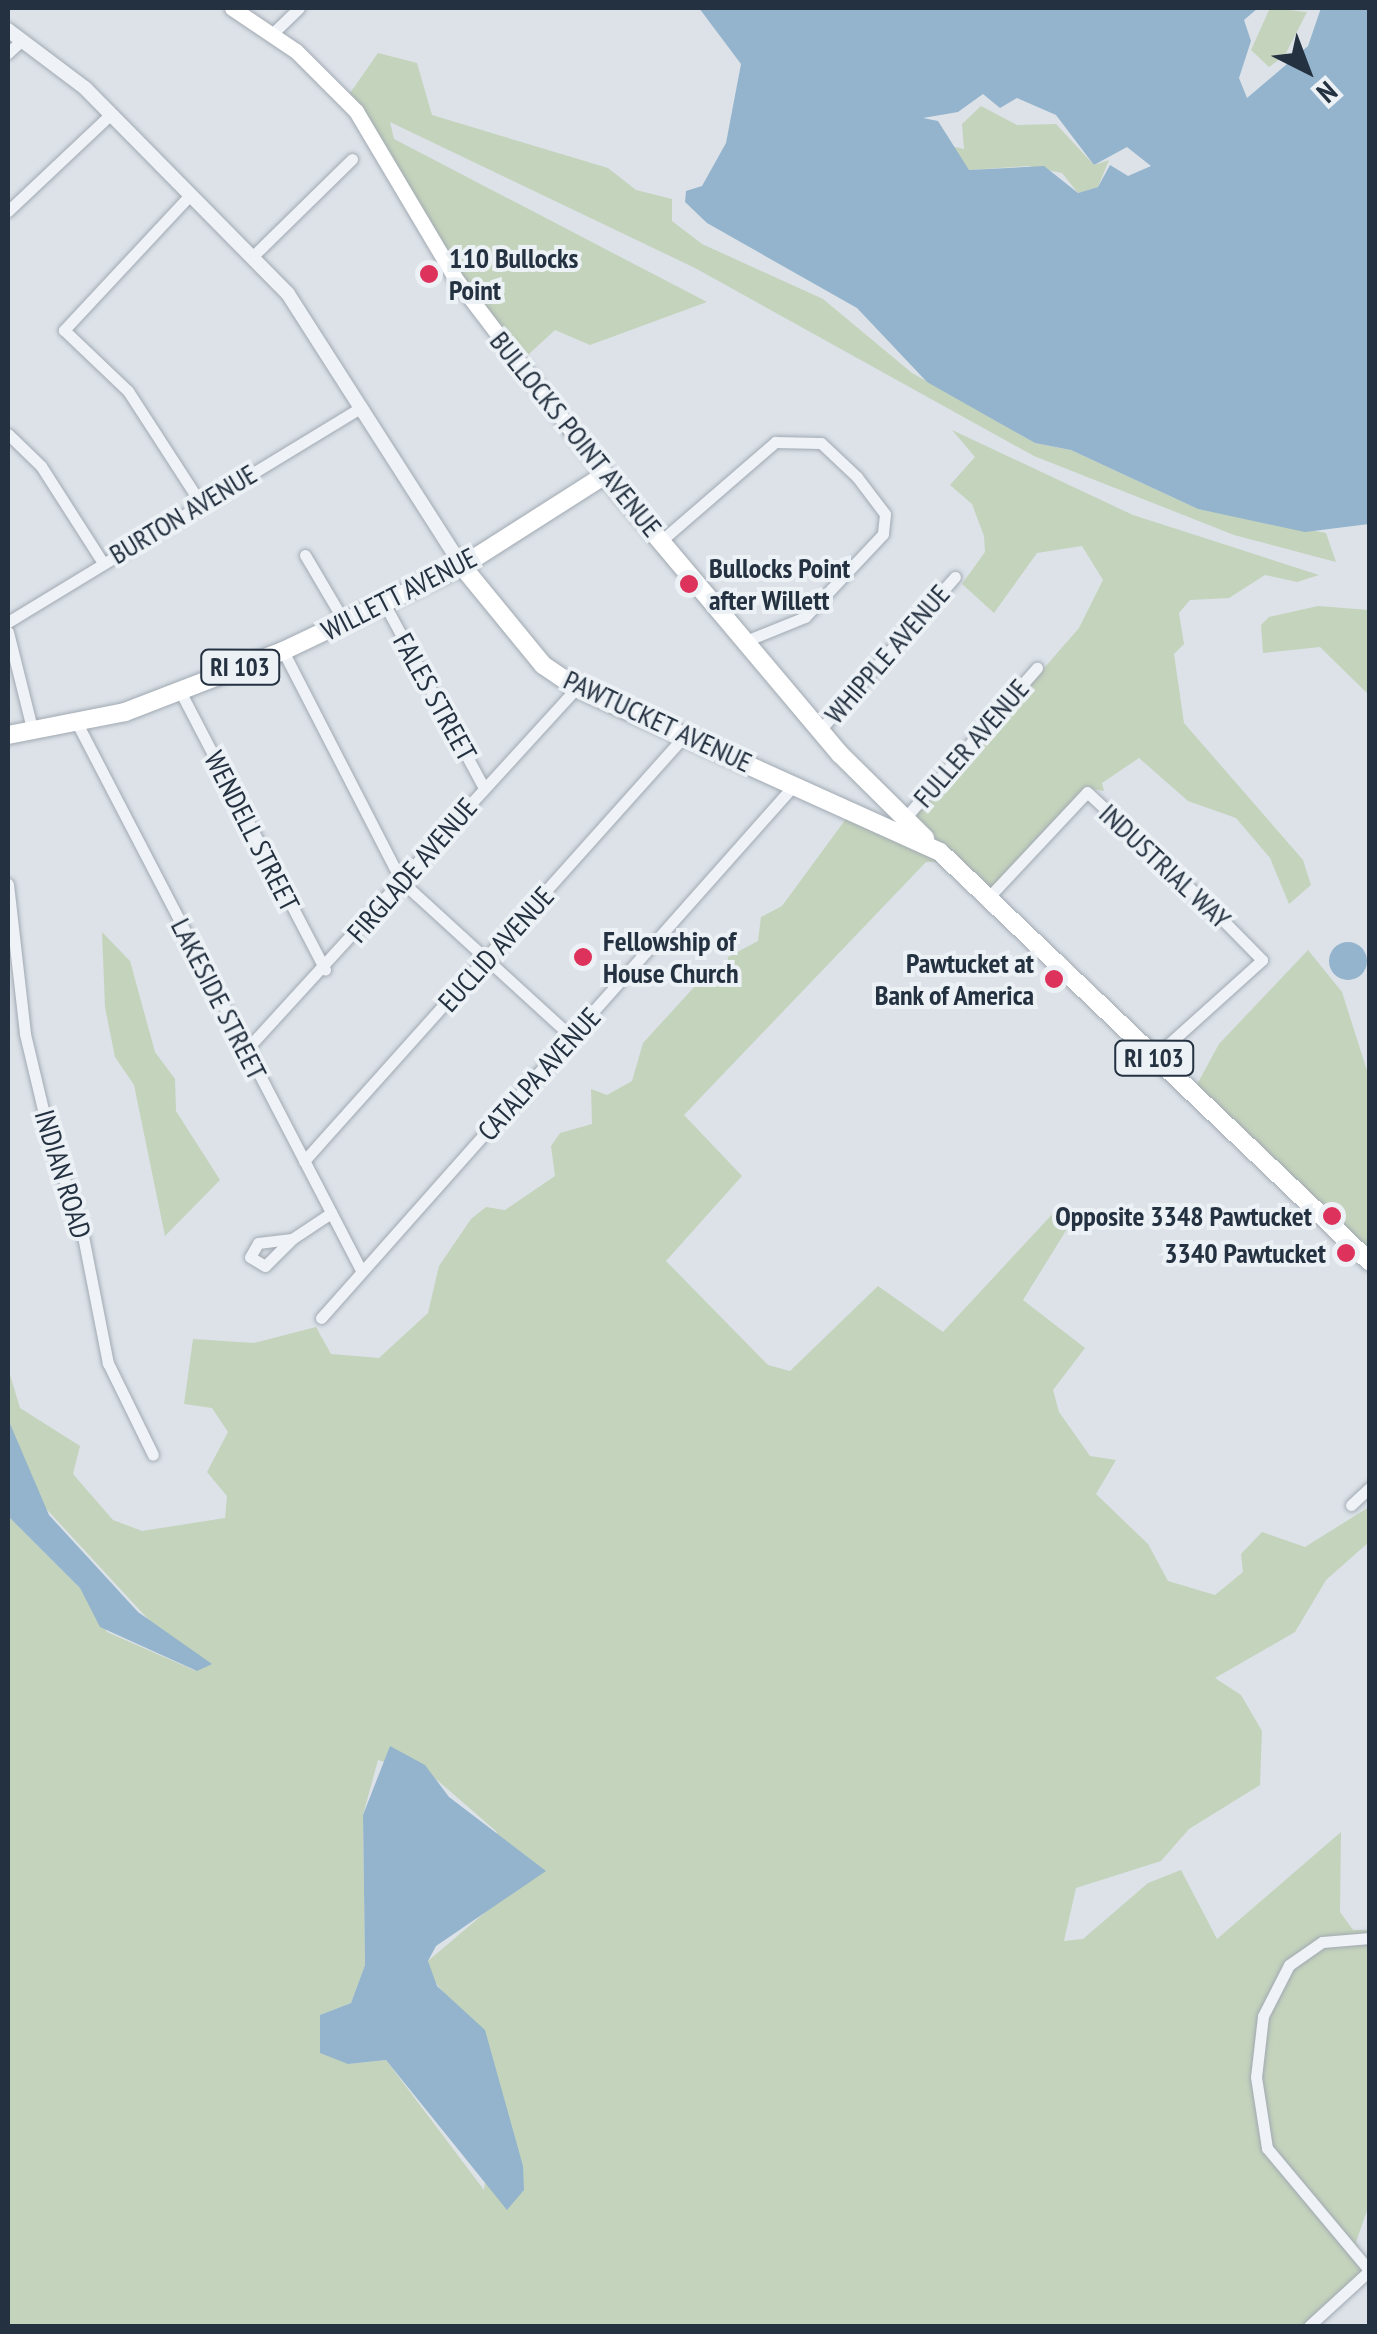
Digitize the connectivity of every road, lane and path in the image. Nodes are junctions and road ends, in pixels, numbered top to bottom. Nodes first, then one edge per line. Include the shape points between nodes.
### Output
1 (232, 8) edge
2 (298, 8) edge
3 (8, 30) edge
4 (273, 33) junction
5 (22, 40) junction
6 (8, 54) edge
7 (111, 114) junction
8 (352, 159) dead end
9 (190, 194) junction
10 (8, 212) edge
11 (252, 257) junction
12 (360, 408) junction
13 (8, 434) edge
14 (606, 475) junction
15 (201, 504) junction
16 (662, 540) junction
17 (305, 555) dead end
18 (103, 563) junction
19 (462, 566) junction
20 (955, 578) dead end
21 (385, 605) junction
22 (8, 622) edge
23 (345, 623) junction
24 (8, 632) edge
25 (748, 640) junction
26 (282, 651) junction
27 (1038, 668) dead end
28 (578, 688) junction
29 (180, 691) junction
30 (78, 725) junction
31 (820, 730) junction
32 (32, 732) junction
33 (686, 734) junction
34 (8, 735) edge
35 (867, 783) junction
36 (795, 784) junction
37 (484, 788) junction
38 (847, 807) junction
39 (901, 823) junction
40 (401, 881) junction
41 (8, 884) edge
42 (987, 899) junction
43 (488, 960) junction
44 (325, 970) junction
45 (572, 1037) junction
46 (244, 1050) junction
47 (1153, 1058) junction
48 (304, 1161) junction
49 (331, 1213) junction
50 (292, 1239) dead end
51 (1370, 1262) edge
52 (362, 1272) junction
53 (321, 1318) dead end
54 (154, 1455) dead end
55 (1370, 1487) edge
56 (1351, 1504) dead end
57 (1370, 1938) edge
58 (1369, 2271) edge
59 (1309, 2326) edge

1 - 4 main road, BULLOCKS POINT AVENUE
2 - 4 street
3 - 5 street, PAWTUCKET AVENUE
4 - 14 main road, BULLOCKS POINT AVENUE via 356,111 454,278
5 - 6 street
5 - 7 street, PAWTUCKET AVENUE
7 - 9 street, PAWTUCKET AVENUE
7 - 10 street
8 - 11 street
9 - 11 street, PAWTUCKET AVENUE
9 - 15 street via 64,320 128,391
11 - 12 street, PAWTUCKET AVENUE via 288,294
12 - 15 street, BURTON AVENUE
12 - 19 street, PAWTUCKET AVENUE
13 - 18 street via 41,466
14 - 16 main road, BULLOCKS POINT AVENUE / RI 103
14 - 19 main road, WILLETT AVENUE / RI 103
15 - 18 street, BURTON AVENUE
16 - 25 main road, BULLOCKS POINT AVENUE / RI 103
16 - 25 street via 775,442 821,444 856,477 884,514 883,534 805,616
17 - 23 street
18 - 22 street, BURTON AVENUE
19 - 21 main road, WILLETT AVENUE / RI 103
19 - 28 main road, PAWTUCKET AVENUE / RI 103 via 543,665
20 - 31 street, WHIPPLE AVENUE
21 - 23 main road, WILLETT AVENUE / RI 103
21 - 37 street, FALES STREET
23 - 26 main road, WILLETT AVENUE / RI 103
24 - 32 street
25 - 31 main road, BULLOCKS POINT AVENUE / RI 103
26 - 29 main road, WILLETT AVENUE / RI 103
26 - 40 street
27 - 39 street, FULLER AVENUE
28 - 33 main road, PAWTUCKET AVENUE / RI 103
28 - 37 street, FIRGLADE AVENUE
29 - 30 main road, WILLETT AVENUE / RI 103
29 - 44 street, WENDELL STREET
30 - 32 main road, WILLETT AVENUE / RI 103
30 - 46 street, LAKESIDE STREET
31 - 35 main road, BULLOCKS POINT AVENUE / RI 103
32 - 34 main road, WILLETT AVENUE / RI 103
33 - 36 main road, PAWTUCKET AVENUE / RI 103
33 - 43 street, EUCLID AVENUE
35 - 38 main road
35 - 39 main road, BULLOCKS POINT AVENUE / RI 103
36 - 38 main road, PAWTUCKET AVENUE / RI 103
36 - 45 street, CATALPA AVENUE
37 - 40 street, FIRGLADE AVENUE
38 - 39 main road, PAWTUCKET AVENUE / RI 103
39 - 42 main road, BULLOCKS POINT AVENUE / RI 103
40 - 43 street
40 - 44 street, FIRGLADE AVENUE
41 - 54 street, INDIAN ROAD via 25,1034 50,1139 82,1231 112,1374
42 - 47 main road, RI 103
42 - 47 street, INDUSTRIAL WAY via 1087,792 1262,960
43 - 45 street
43 - 48 street, EUCLID AVENUE
44 - 46 street, FIRGLADE AVENUE
45 - 52 street, CATALPA AVENUE
46 - 48 street, LAKESIDE STREET
47 - 51 main road, RI 103
48 - 49 street, LAKESIDE STREET
49 - 50 street
49 - 52 street, LAKESIDE STREET
52 - 53 street, CATALPA AVENUE
55 - 56 street
57 - 58 street via 1322,1942 1289,1965 1263,2016 1256,2077 1280,2169
58 - 59 street

